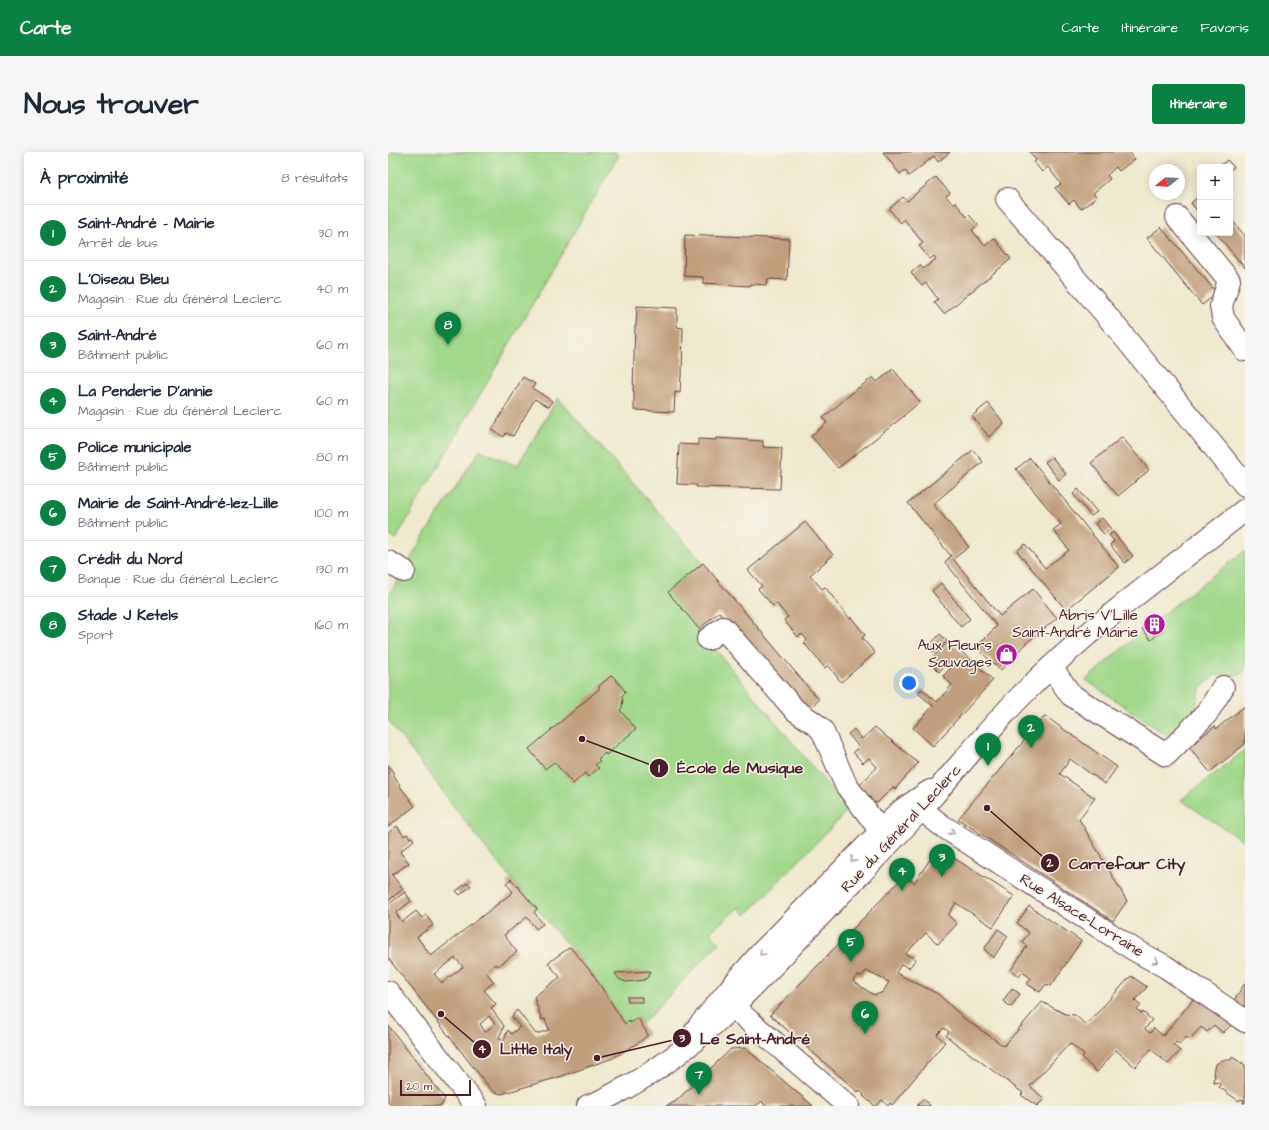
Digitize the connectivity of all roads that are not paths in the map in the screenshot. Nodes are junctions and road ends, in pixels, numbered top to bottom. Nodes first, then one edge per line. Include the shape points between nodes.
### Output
1 (1008, 199) dead end
2 (1177, 217) dead end
3 (1245, 350) edge
4 (1245, 485) edge
5 (1245, 510) edge
6 (708, 639) dead end
7 (1051, 667) junction
8 (1223, 687) dead end
9 (946, 780) junction
10 (921, 809) junction
11 (885, 836) junction
12 (388, 992) edge
13 (733, 1007) junction
14 (1245, 1021) edge
15 (681, 1051) junction
16 (476, 1106) edge
17 (588, 1106) edge
18 (848, 1106) edge

1 - 4 main road via 1104,311
2 - 3 main road via 1228,280 1221,306 1224,318
5 - 7 main road, Rue du Général Leclerc via 1118,609
6 - 11 main road via 722,628 795,710 822,730 846,785
7 - 8 main road via 1071,695 1166,755 1207,713
7 - 9 main road, Rue du Général Leclerc via 1001,717
9 - 10 main road, Rue du Général Leclerc
9 - 11 main road via 902,810
10 - 11 main road, Rue du Général Leclerc
10 -> 14 main road, Rue Alsace-Lorraine via 941,825 1133,950 1166,967
11 - 13 main road, Rue du Général Leclerc
11 -> 15 main road via 762,952
12 - 16 main road
13 - 15 main road, Rue du Général Leclerc
13 - 18 main road
15 - 17 main road, Rue du Général Leclerc via 629,1087

